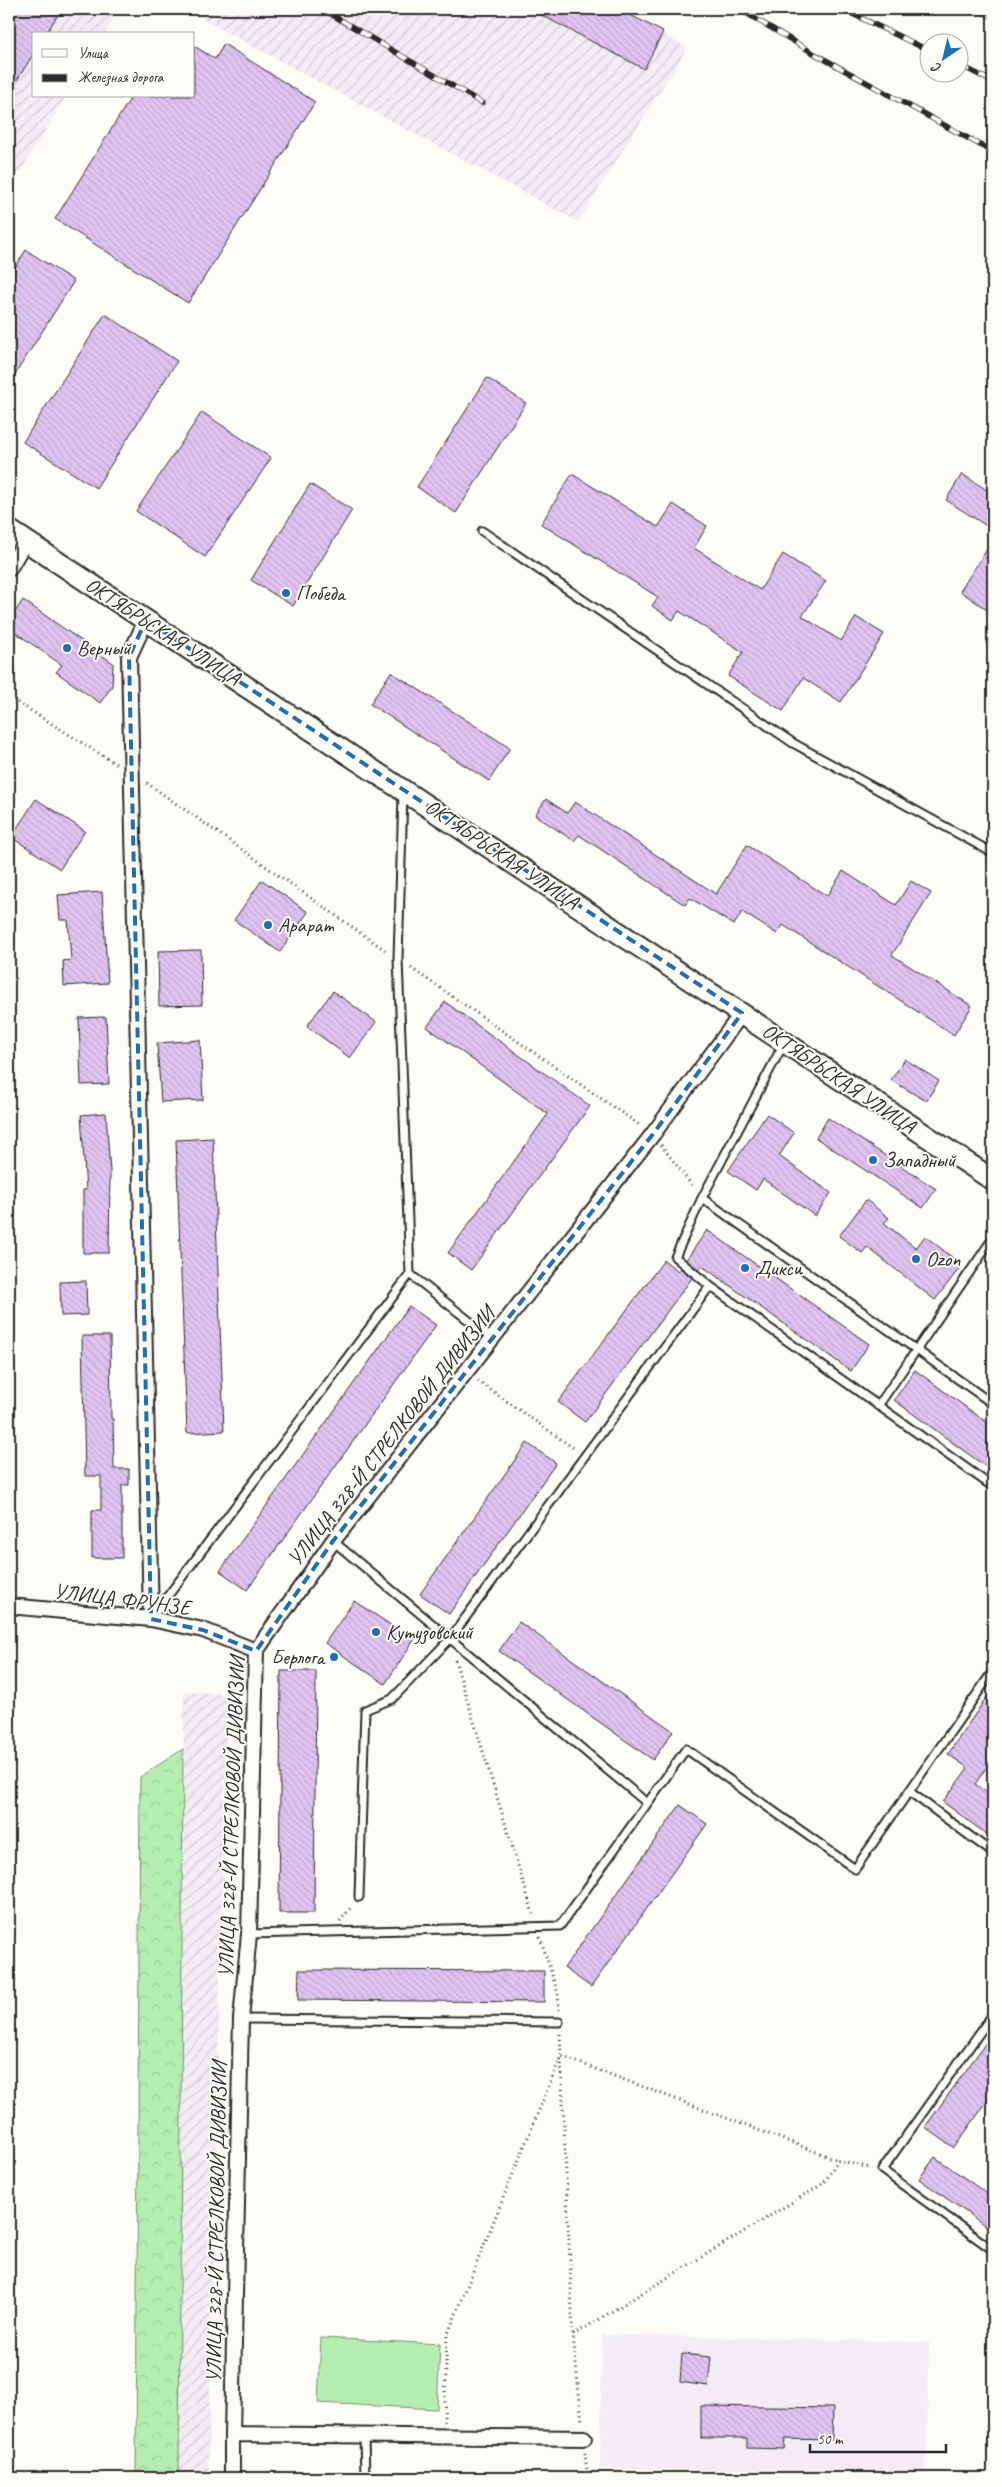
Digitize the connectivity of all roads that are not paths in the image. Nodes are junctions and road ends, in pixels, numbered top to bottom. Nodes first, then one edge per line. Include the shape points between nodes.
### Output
1 (482, 531) dead end
2 (17, 535) edge
3 (9, 569) edge
4 (146, 620) junction
5 (403, 788) junction
6 (993, 853) edge
7 (742, 1013) junction
8 (785, 1041) junction
9 (993, 1180) edge
10 (702, 1198) junction
11 (993, 1238) edge
12 (410, 1274) junction
13 (710, 1286) junction
14 (491, 1338) junction
15 (916, 1350) junction
16 (993, 1404) edge
17 (878, 1406) junction
18 (993, 1487) edge
19 (333, 1540) junction
20 (9, 1606) edge
21 (151, 1619) junction
22 (449, 1640) junction
23 (256, 1651) junction
24 (993, 1671) edge
25 (910, 1792) junction
26 (647, 1803) junction
27 (993, 1853) edge
28 (359, 1897) road end
29 (249, 1934) junction
30 (993, 2014) edge
31 (241, 2019) junction
32 (559, 2022) dead end
33 (993, 2250) edge
34 (232, 2434) junction
35 (364, 2436) junction
36 (584, 2438) road end
37 (232, 2478) edge
38 (364, 2478) edge

1 - 6 lane via 793,743
2 - 3 street
2 - 4 main road, ОКТЯБРЬСКАЯ УЛИЦА
4 - 5 main road, ОКТЯБРЬСКАЯ УЛИЦА
4 - 21 street via 129,657
5 - 7 main road, ОКТЯБРЬСКАЯ УЛИЦА
5 - 12 lane via 398,958
7 - 8 main road, ОКТЯБРЬСКАЯ УЛИЦА
7 - 14 street, УЛИЦА 328-Й СТРЕЛКОВОЙ ДИВИЗИИ via 653,1134
8 - 9 main road, ОКТЯБРЬСКАЯ УЛИЦА
8 - 10 lane
10 - 13 lane via 675,1258
10 - 15 lane
11 - 15 lane
12 - 14 lane
12 - 21 lane
13 - 17 lane
13 - 22 lane
14 - 19 street, УЛИЦА 328-Й СТРЕЛКОВОЙ ДИВИЗИИ
15 - 16 lane
15 - 17 lane
17 - 18 lane
19 - 22 lane
19 - 23 street, УЛИЦА 328-Й СТРЕЛКОВОЙ ДИВИЗИИ
20 - 21 street, УЛИЦА ФРУНЗЕ
21 - 23 street, УЛИЦА ФРУНЗЕ via 203,1630
22 - 26 lane
22 - 28 lane via 392,1699 365,1710
23 - 29 street, УЛИЦА 328-Й СТРЕЛКОВОЙ ДИВИЗИИ
24 - 25 lane
25 - 26 lane via 854,1869 686,1749
25 - 27 lane
26 - 29 lane via 560,1926
29 - 31 street, УЛИЦА 328-Й СТРЕЛКОВОЙ ДИВИЗИИ
30 - 33 lane via 882,2170
31 - 32 lane
31 - 34 street, УЛИЦА 328-Й СТРЕЛКОВОЙ ДИВИЗИИ
34 - 35 street
34 - 37 street, УЛИЦА 328-Й СТРЕЛКОВОЙ ДИВИЗИИ
35 - 36 street
35 - 38 lane

